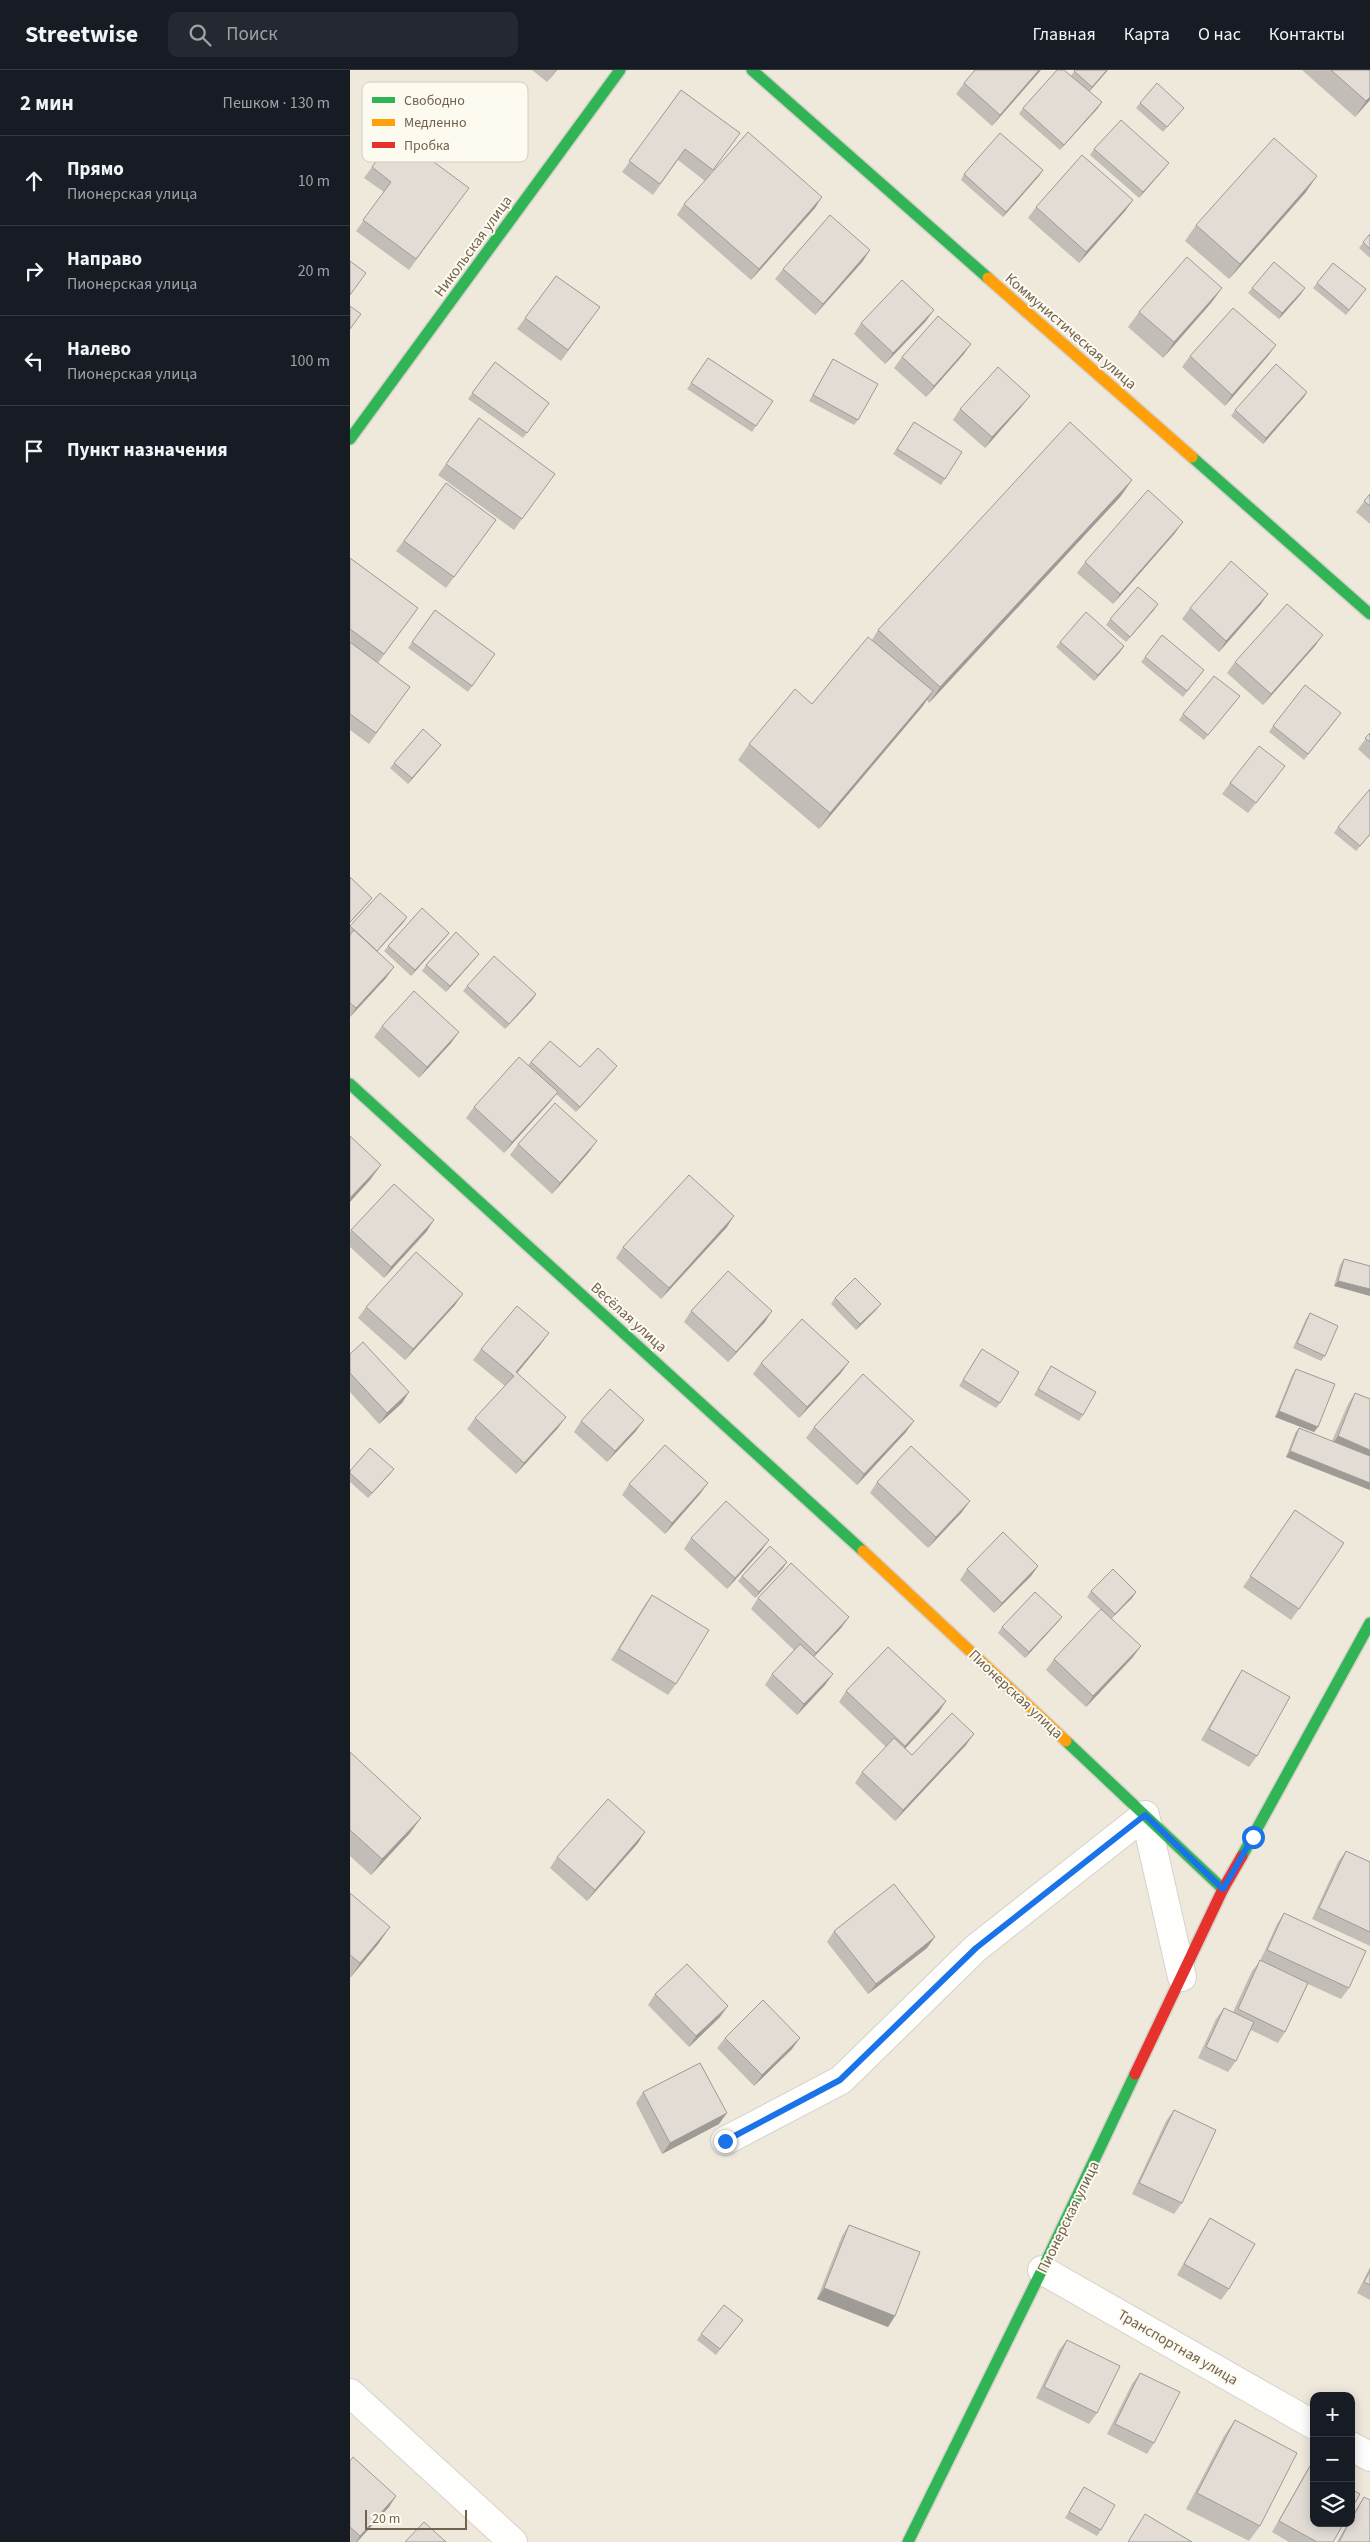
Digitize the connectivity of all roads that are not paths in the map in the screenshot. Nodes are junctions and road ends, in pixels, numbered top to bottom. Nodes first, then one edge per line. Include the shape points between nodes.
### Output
1 (620, 70) edge
2 (752, 70) edge
3 (350, 439) edge
4 (1370, 614) edge
5 (350, 1084) edge
6 (888, 1574) joint
7 (1370, 1623) edge
8 (1145, 1815) junction
9 (1223, 1889) junction
10 (1182, 1977) junction
11 (725, 2141) dead end
12 (1042, 2270) junction
13 (350, 2393) edge
14 (1310, 2423) edge
15 (1355, 2448) edge
16 (1370, 2457) edge
17 (513, 2542) edge
18 (908, 2542) edge

1 - 3 street, Никольская улица
2 - 4 street, Коммунистическая улица
5 - 6 street, Весёлая улица
6 - 8 street, Пионерская улица
7 - 9 street, Пионерская улица
8 - 9 street, Пионерская улица
8 - 10 street
8 - 11 street via 976,1948 840,2080
9 - 10 street, Пионерская улица
10 - 12 street, Пионерская улица
12 - 14 street, Транспортная улица
12 - 18 street, Пионерская улица
13 - 17 street
15 - 16 street

